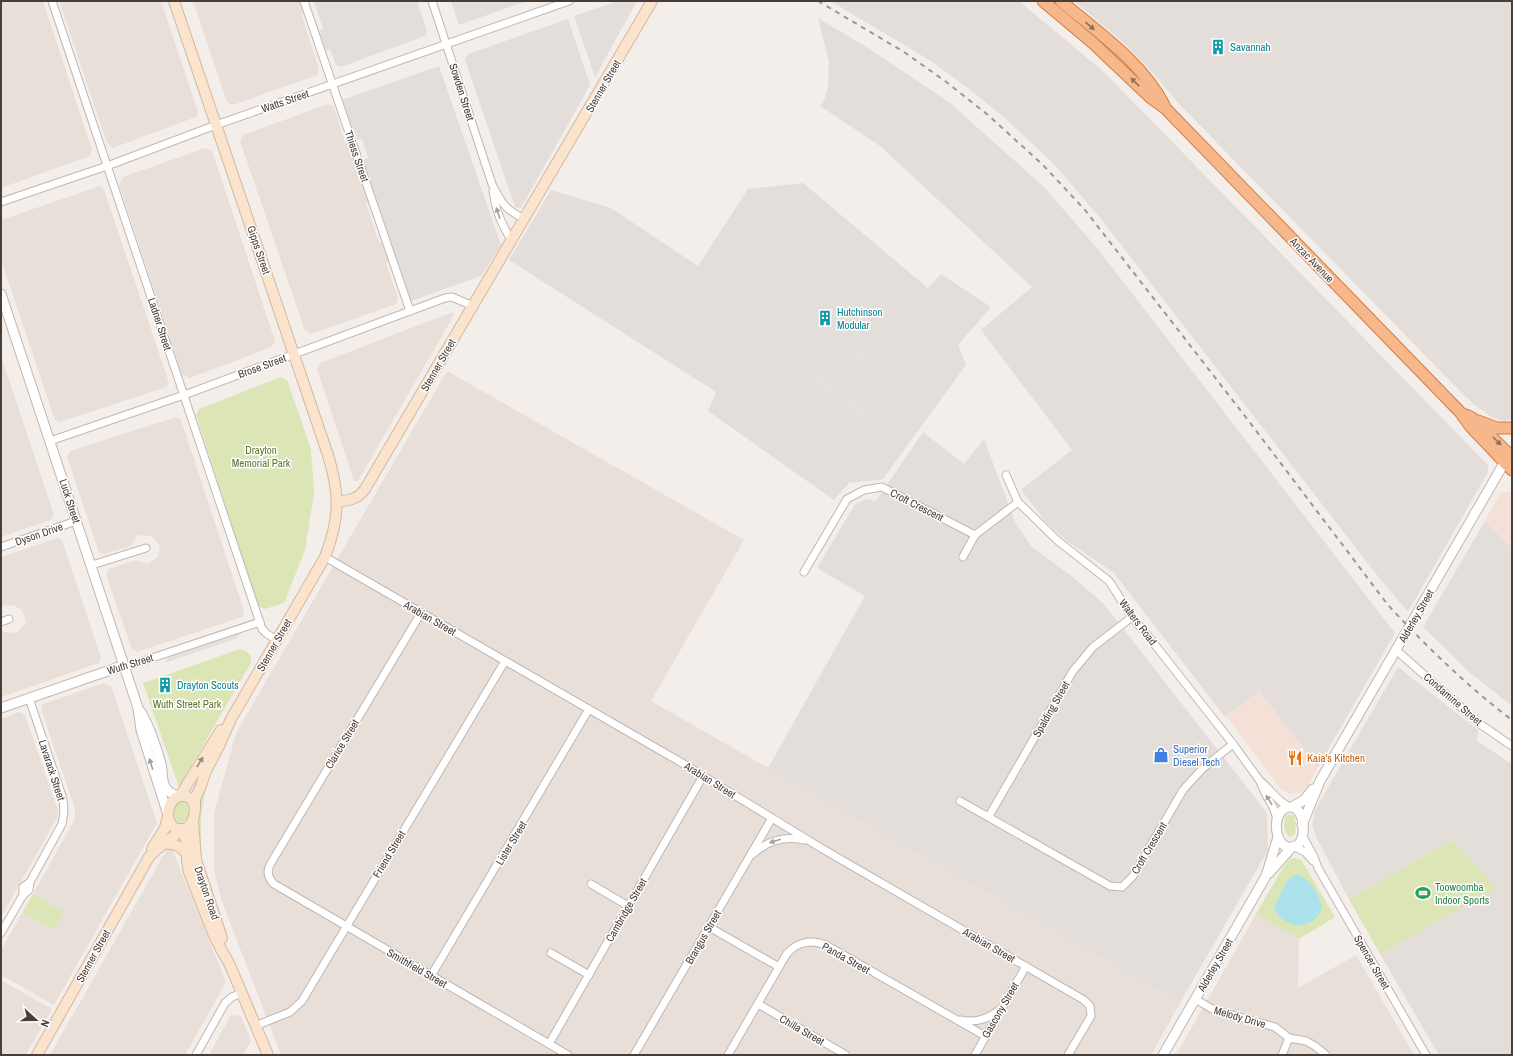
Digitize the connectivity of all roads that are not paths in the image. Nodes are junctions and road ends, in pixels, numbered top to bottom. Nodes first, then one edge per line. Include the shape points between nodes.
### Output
1 (52, 1) edge
2 (174, 1) edge
3 (304, 1) edge
4 (432, 1) edge
5 (569, 1) edge
6 (652, 1) edge
7 (1042, 1) edge
8 (1061, 1) edge
9 (446, 44) junction
10 (332, 84) junction
11 (1165, 108) junction
12 (216, 125) junction
13 (107, 166) junction
14 (492, 184) junction
15 (1, 202) edge
16 (525, 219) junction
17 (512, 240) junction
18 (1, 294) edge
19 (473, 306) junction
20 (410, 311) junction
21 (294, 354) junction
22 (184, 395) junction
23 (1460, 412) junction
24 (1472, 418) junction
25 (1512, 428) edge
26 (50, 441) junction
27 (1510, 459) edge
28 (1006, 475) dead end
29 (337, 501) junction
30 (1018, 502) junction
31 (76, 521) junction
32 (975, 535) junction
33 (1, 547) edge
34 (146, 548) dead end
35 (325, 557) junction
36 (963, 557) dead end
37 (92, 565) junction
38 (804, 572) dead end
39 (421, 613) junction
40 (1132, 617) junction
41 (9, 619) dead end
42 (1, 622) edge
43 (260, 622) junction
44 (277, 640) junction
45 (1396, 650) junction
46 (505, 661) junction
47 (125, 667) junction
48 (29, 698) junction
49 (1, 708) edge
50 (138, 708) junction
51 (589, 709) junction
52 (231, 719) junction
53 (1234, 744) junction
54 (1512, 746) edge
55 (703, 776) junction
56 (1260, 781) junction
57 (1320, 781) junction
58 (179, 796) junction
59 (960, 801) dead end
60 (195, 807) junction
61 (1291, 807) junction
62 (168, 815) junction
63 (989, 816) junction
64 (772, 818) junction
65 (1277, 819) junction
66 (193, 821) junction
67 (1302, 825) junction
68 (182, 829) junction
69 (1302, 835) junction
70 (1278, 837) junction
71 (810, 842) junction
72 (163, 843) junction
73 (1293, 847) junction
74 (187, 855) junction
75 (149, 857) junction
76 (746, 861) junction
77 (1318, 868) junction
78 (268, 876) joint
79 (1266, 876) junction
80 (591, 884) dead end
81 (628, 906) junction
82 (346, 926) junction
83 (709, 926) junction
84 (1, 933) edge
85 (551, 953) dead end
86 (229, 963) junction
87 (1026, 966) junction
88 (779, 967) junction
89 (588, 975) junction
90 (431, 976) junction
91 (242, 993) junction
92 (1195, 999) junction
93 (758, 1004) junction
94 (1002, 1007) junction
95 (954, 1018) junction
96 (255, 1026) junction
97 (985, 1036) junction
98 (1289, 1038) junction
99 (549, 1044) junction
100 (37, 1055) edge
101 (196, 1055) edge
102 (268, 1055) edge
103 (568, 1055) edge
104 (634, 1055) edge
105 (728, 1055) edge
106 (846, 1055) edge
107 (974, 1055) edge
108 (1068, 1055) edge
109 (1163, 1055) edge
110 (1282, 1055) edge
111 (1326, 1055) edge
112 (1426, 1055) edge

1 - 13 street, Ladner Street
2 - 12 main road, Gipps Street
3 - 10 street, Thiess Street
4 - 9 street, Sowden Street
5 - 9 street, Watts Street
6 - 16 main road, Stenner Street
11 -> 7 highway, Anzac Avenue
8 -> 11 highway, Anzac Avenue via 1137,68 1157,92
9 - 10 street, Watts Street
9 - 14 street, Sowden Street
10 - 12 street, Watts Street
10 - 20 street, Thiess Street
11 - 23 highway, Anzac Avenue
12 - 13 street, Watts Street
12 - 21 main road, Gipps Street
13 - 15 street, Watts Street
13 - 22 street, Ladner Street
14 - 16 street, Sowden Street via 506,208
17 -> 14 street, Sowden Street via 500,220
16 - 17 main road, Stenner Street
17 - 19 main road, Stenner Street
18 - 26 street, Luck Street
19 - 20 street, Brose Street via 452,297
19 - 29 main road, Stenner Street via 361,495 355,499
20 - 21 street, Brose Street
21 - 22 street, Brose Street
21 - 29 main road, Gipps Street via 332,470
22 - 26 street, Brose Street
22 - 43 street, Ladner Street
23 - 24 highway, Anzac Avenue
23 - 27 highway, Anzac Avenue via 1470,427
24 - 25 highway via 1497,428
24 -> 27 highway, Anzac Avenue
26 - 31 street, Luck Street
27 - 45 street, Alderley Street
28 - 30 street, Walters Road
29 - 35 main road, Stenner Street via 335,528
30 - 32 street
30 - 40 street, Walters Road via 1058,541 1109,581
31 - 33 street, Dyson Drive
31 - 37 street, Luck Street
32 - 36 street
32 - 38 street, Croft Crescent via 882,487 864,490 847,499
34 - 37 street
35 - 39 street, Arabian Street
35 - 44 main road, Stenner Street
37 - 47 street, Luck Street
39 - 46 street, Arabian Street
39 - 78 street, Clarice Street via 271,863
40 - 53 street, Walters Road
40 - 63 street, Spalding Street via 1093,647 1073,671
41 - 42 street
43 - 44 street, Ladner Street via 262,629
43 - 47 street, Wuth Street
44 - 52 main road, Stenner Street
45 - 54 street, Condamine Street via 1480,724
45 - 57 street, Alderley Street
46 - 51 street, Arabian Street
46 - 82 street, Friend Street
47 - 48 street, Wuth Street via 118,667
47 - 50 street, Luck Street
48 - 49 street, Wuth Street
48 - 84 street, Lavarack Street via 63,799 64,812 60,830 30,882 23,887 23,895
50 - 58 street, Luck Street via 148,725 165,786 170,793
62 -> 50 street, Luck Street via 140,730
51 - 55 street, Arabian Street
51 - 90 street, Lister Street
58 -> 52 main road, Stenner Street via 222,728
52 - 60 main road, Stenner Street via 205,773 195,799
53 - 56 street, Walters Road
53 - 63 street, Croft Crescent via 1203,768 1183,790 1133,876 1122,887 1110,886
55 - 64 street, Arabian Street
55 - 81 street, Cambridge Street
56 - 61 street, Walters Road via 1270,788 1282,803
65 -> 56 street, Walters Road
57 - 61 street, Alderley Street via 1304,800
57 - 67 street, Alderley Street
58 - 60 main road via 191,799
58 - 62 main road via 170,803
59 - 63 street, Croft Crescent
60 - 66 main road
61 - 65 street via 1281,810
61 - 67 street via 1301,814
62 - 68 main road via 172,825
62 - 75 main road, Stenner Street via 165,828
64 - 71 street, Arabian Street
64 - 76 street, Brangus Street
65 - 70 street
66 - 68 main road
66 - 86 main road, Drayton Road via 196,860
67 - 69 street
68 - 72 main road, Stenner Street
68 - 74 main road, Drayton Road via 187,844
69 - 73 street via 1300,842
69 - 77 street, Spencer Street
70 - 73 street via 1283,845
70 - 79 street, Alderley Street
71 -> 76 street via 795,838 773,841
71 - 87 street, Arabian Street
72 - 74 main road via 172,843 183,848
72 - 75 main road, Stenner Street
73 - 77 street, Spencer Street via 1305,852
73 - 79 street, Alderley Street
74 - 86 main road, Drayton Road via 191,879 213,934
75 - 100 main road, Stenner Street
76 - 83 street, Brangus Street
77 - 112 street, Spencer Street
78 - 82 street, Smithfield Street via 274,884
79 - 92 street, Alderley Street
80 - 81 street
81 - 89 street, Cambridge Street
82 - 90 street, Smithfield Street
82 - 96 street, Friend Street via 299,1005 290,1012
83 - 88 street
83 - 104 street, Brangus Street
85 - 89 street
86 - 91 main road, Drayton Road
87 - 94 street, Gascony Street
87 - 108 street, Arabian Street via 1084,1000 1091,1008 1090,1019
88 - 93 street, Panda Street
88 - 95 street, Panda Street via 789,951 797,945 806,942 821,943
89 - 99 street, Cambridge Street
90 - 99 street, Smithfield Street
91 - 96 main road, Drayton Road
91 - 101 street via 225,1003
92 - 98 street, Melody Drive via 1214,1010 1275,1026
92 - 109 street, Alderley Street
93 - 105 street, Panda Street
93 - 106 street, Chilla Street
94 - 95 street via 992,1015 979,1020 966,1021
94 - 97 street, Gascony Street
95 - 97 street, Panda Street
96 - 102 main road, Drayton Road
97 - 107 street, Gascony Street
98 - 110 street
98 - 111 street, Melody Drive via 1306,1041
99 - 103 street, Smithfield Street

